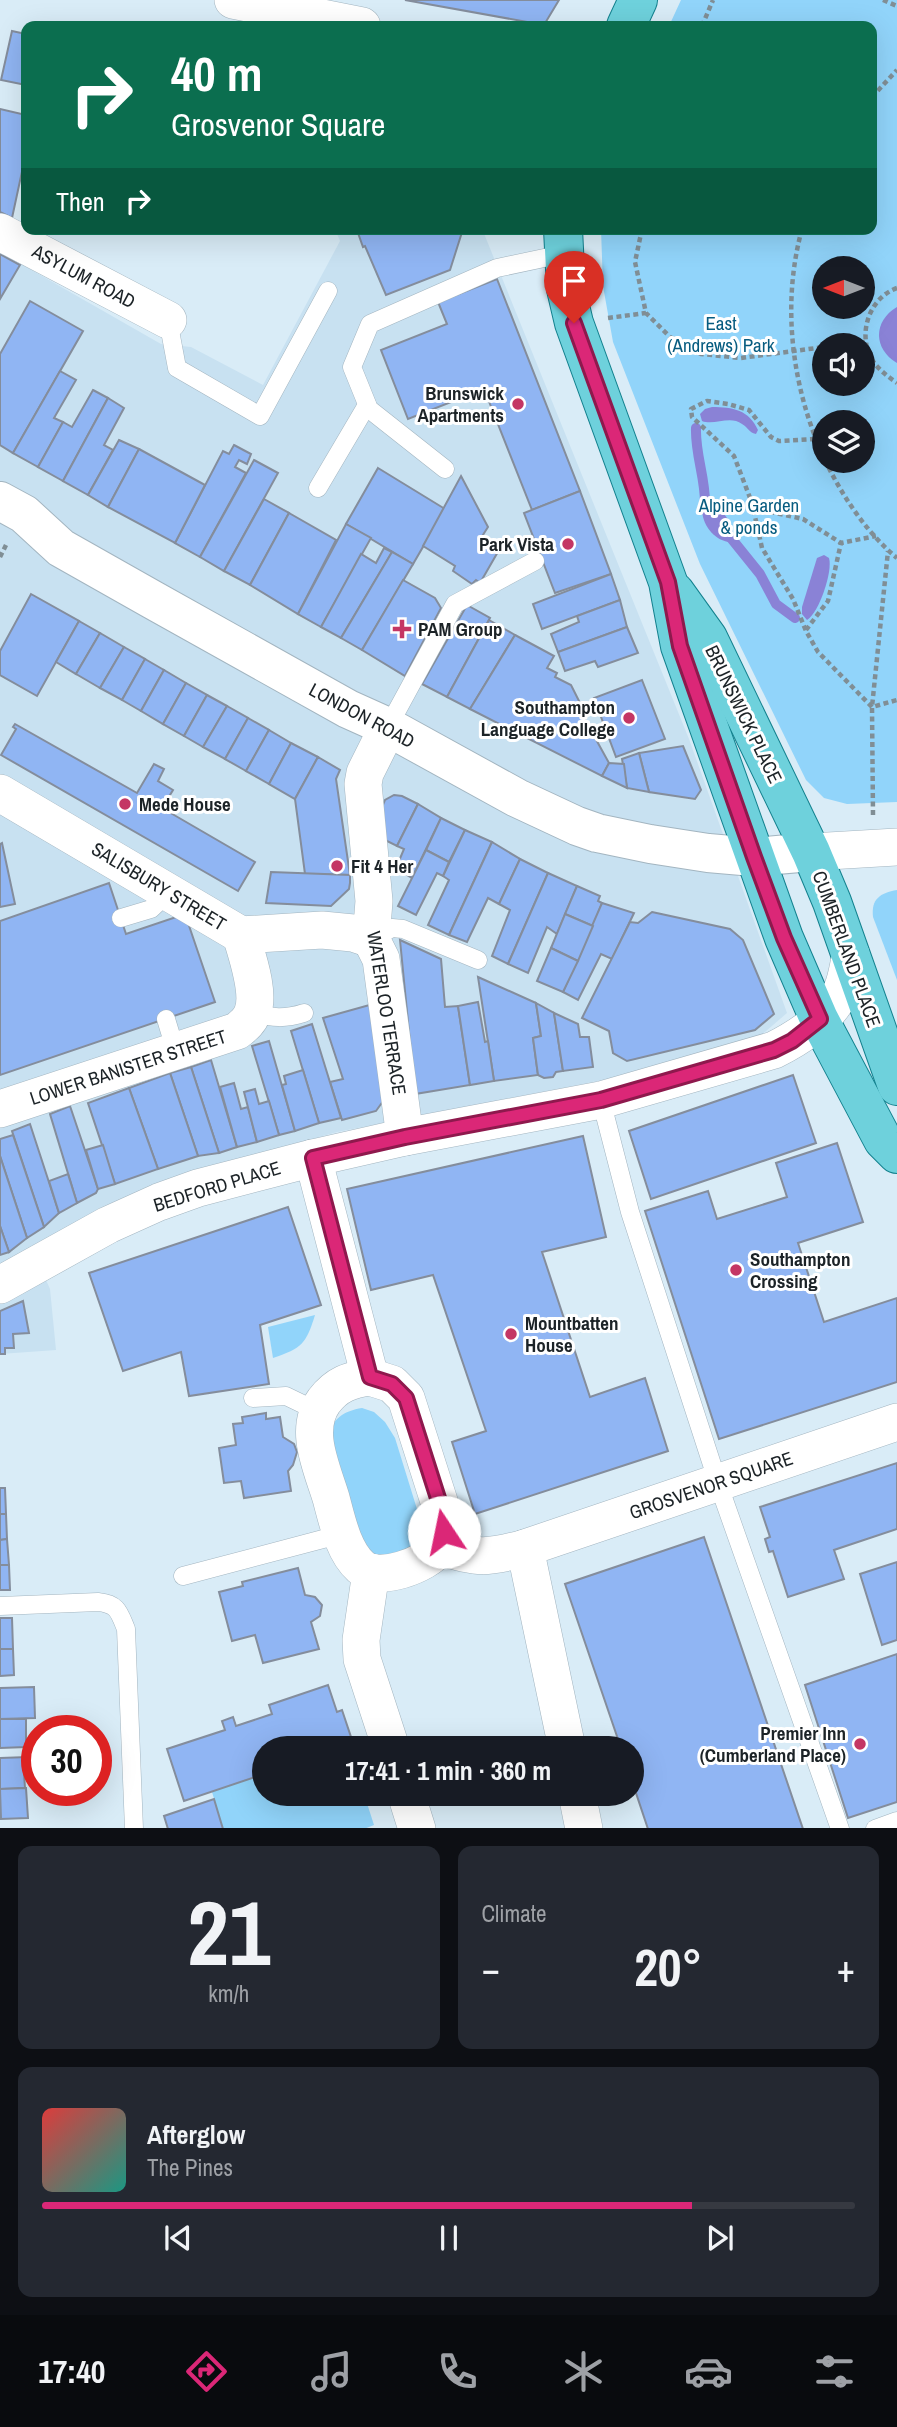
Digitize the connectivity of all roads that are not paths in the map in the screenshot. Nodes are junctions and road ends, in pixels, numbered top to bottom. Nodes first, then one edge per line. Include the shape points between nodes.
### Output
1 (233, 0) edge
2 (638, 0) edge
3 (329, 21) edge
4 (628, 21) edge
5 (0, 232) edge
6 (563, 242) edge
7 (328, 291) dead end
8 (168, 320) joint
9 (368, 405) junction
10 (445, 469) dead end
11 (318, 488) dead end
12 (0, 500) edge
13 (535, 561) dead end
14 (668, 582) junction
15 (388, 727) junction
16 (0, 793) edge
17 (886, 847) edge
18 (811, 852) junction
19 (754, 857) junction
20 (169, 892) junction
21 (121, 918) dead end
22 (241, 935) junction
23 (371, 939) junction
24 (851, 955) junction
25 (478, 960) dead end
26 (253, 1013) junction
27 (304, 1013) dead end
28 (820, 1019) junction
29 (897, 1086) edge
30 (601, 1100) junction
31 (0, 1109) edge
32 (405, 1137) junction
33 (897, 1154) edge
34 (313, 1158) junction
35 (0, 1285) edge
36 (370, 1377) junction
37 (253, 1398) dead end
38 (317, 1411) junction
39 (897, 1422) edge
40 (718, 1483) junction
41 (342, 1534) junction
42 (440, 1546) junction
43 (525, 1548) junction
44 (370, 1572) junction
45 (183, 1576) dead end
46 (0, 1606) edge
47 (387, 1736) edge
48 (564, 1736) edge
49 (409, 1806) edge
50 (579, 1806) edge
51 (897, 1821) edge
52 (134, 1828) edge
53 (417, 1828) edge
54 (584, 1828) edge
55 (840, 1828) edge
56 (877, 1828) edge

1 - 3 street
2 - 4 main road
5 - 8 street, ASYLUM ROAD
6 - 9 lane via 370,324 352,367
6 - 14 main road, BRUNSWICK PLACE via 574,323
7 - 8 lane via 260,416 177,368
9 - 10 lane
9 - 11 lane
12 - 15 street, LONDON ROAD via 24,514 61,548
13 - 15 lane via 455,604
14 - 18 main road, BRUNSWICK PLACE via 708,638
14 - 19 main road, BRUNSWICK PLACE via 680,646
15 - 19 street, LONDON ROAD via 577,826 650,844
15 - 23 street, WATERLOO TERRACE via 363,784 374,901
16 - 20 street, SALISBURY STREET
17 - 18 street
18 - 19 street, LONDON ROAD
18 - 24 main road, CUMBERLAND PLACE
19 - 28 main road
20 - 21 lane via 151,909
20 - 22 street, SALISBURY STREET
22 - 23 street, SALISBURY STREET via 322,930
22 - 26 street via 250,964
23 - 25 lane via 392,928 403,929
23 - 32 street, WATERLOO TERRACE via 381,959
24 - 28 street, BEDFORD PLACE via 843,988
24 - 29 main road, CUMBERLAND PLACE
26 - 27 lane via 272,1018
26 - 31 street, LOWER BANISTER STREET via 237,1031 171,1035
28 - 30 street, BEDFORD PLACE via 774,1050
28 - 33 main road via 883,1140
30 - 32 street, BEDFORD PLACE
30 - 40 lane via 630,1212
32 - 34 street, BEDFORD PLACE
34 - 35 street, BEDFORD PLACE via 159,1202
34 - 36 street
36 - 38 street via 352,1379 334,1389
36 - 42 street via 392,1384 406,1398 444,1517
37 - 38 lane via 286,1396
38 - 41 street via 314,1443
39 - 40 street, GROSVENOR SQUARE
40 - 43 street, GROSVENOR SQUARE
40 - 55 lane
41 - 44 street via 352,1556
41 - 45 lane
42 - 43 street, GROSVENOR SQUARE via 467,1556 496,1556
42 - 44 street via 415,1565 385,1574
43 - 48 street
44 - 47 street via 362,1660
46 - 52 lane via 98,1602 110,1603 120,1612 126,1629
49 - 53 street
50 - 54 street
51 - 56 lane

